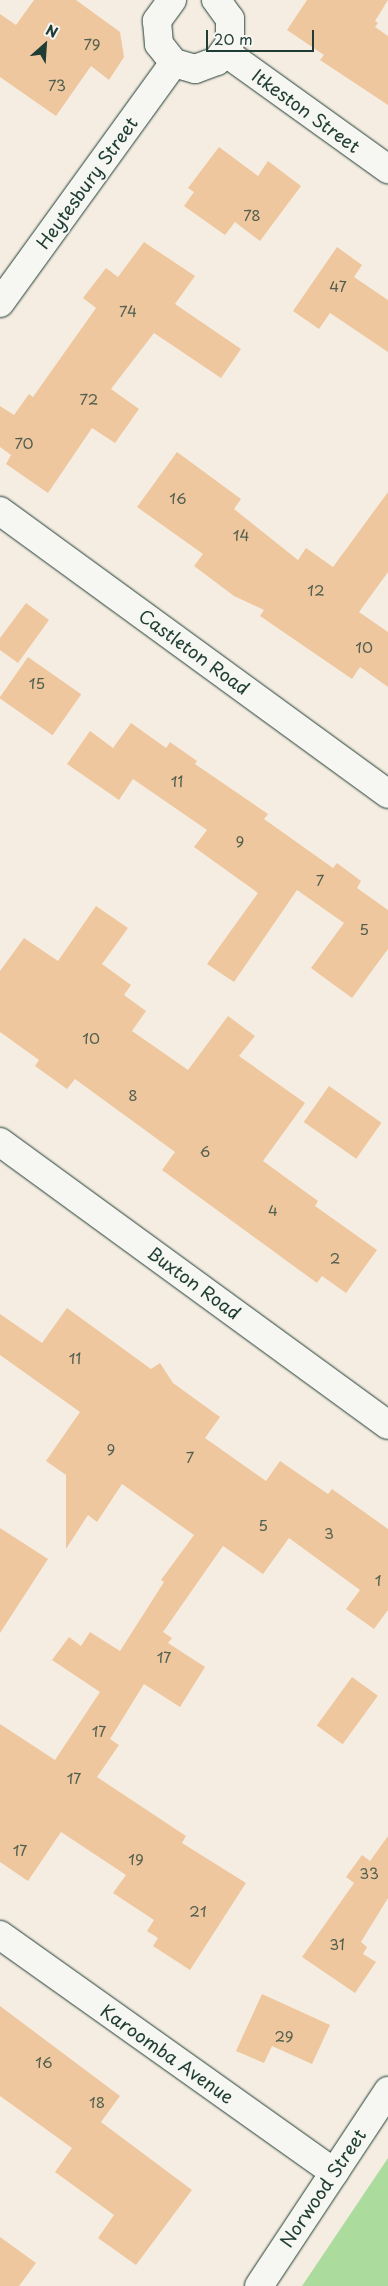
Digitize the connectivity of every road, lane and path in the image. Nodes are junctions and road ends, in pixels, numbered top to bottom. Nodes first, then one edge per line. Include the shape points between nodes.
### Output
1 (216, 0) edge
2 (161, 3) edge
3 (224, 52) junction
4 (174, 63) junction
5 (388, 169) edge
6 (0, 304) edge
7 (0, 511) edge
8 (388, 794) edge
9 (0, 1142) edge
10 (388, 1425) edge
11 (0, 1935) edge
12 (388, 2091) edge
13 (334, 2172) junction
14 (258, 2286) edge

1 - 3 street via 230,19 230,42
2 - 4 street via 156,33 165,55
3 - 4 street via 207,66 195,69
3 - 5 street, Itkeston Street
4 - 6 street, Heytesbury Street
7 - 8 street, Castleton Road
9 - 10 street, Buxton Road
11 - 13 street, Karoomba Avenue
12 - 13 street, Norwood Street
13 - 14 street, Norwood Street

